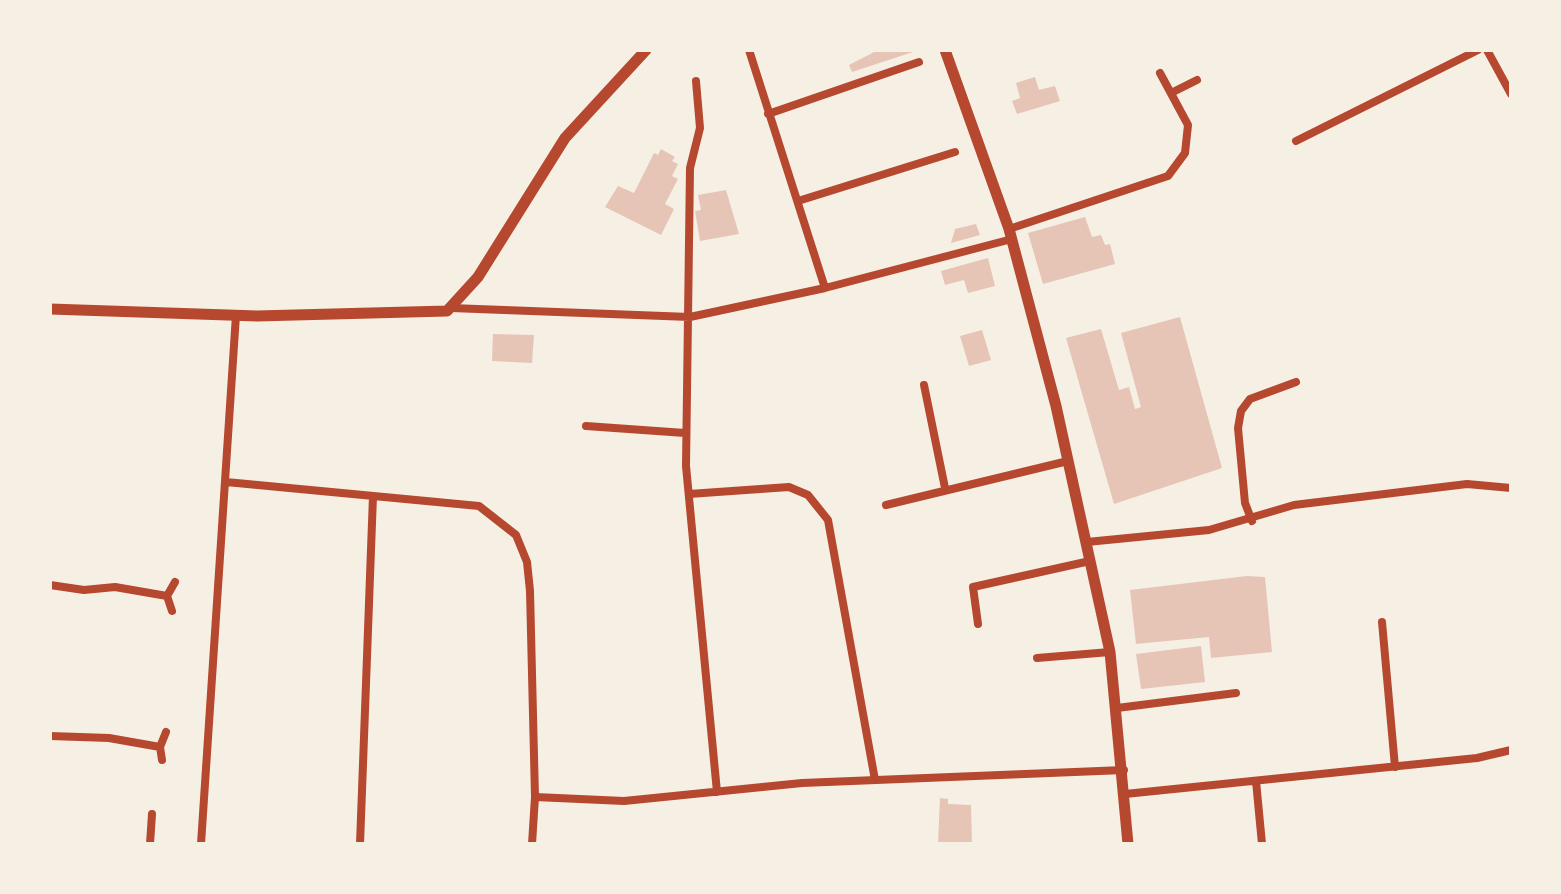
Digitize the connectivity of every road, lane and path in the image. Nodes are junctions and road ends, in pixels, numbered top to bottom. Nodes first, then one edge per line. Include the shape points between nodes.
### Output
1 (646, 50) edge
2 (748, 50) edge
3 (944, 50) edge
4 (1478, 50) edge
5 (1487, 50) edge
6 (919, 62) dead end
7 (1160, 73) dead end
8 (1196, 80) dead end
9 (696, 81) dead end
10 (1171, 93) junction
11 (1511, 94) edge
12 (768, 114) junction
13 (1296, 141) dead end
14 (955, 152) dead end
15 (798, 201) junction
16 (1010, 234) junction
17 (825, 288) junction
18 (451, 308) junction
19 (50, 309) edge
20 (236, 315) junction
21 (690, 317) junction
22 (1296, 382) dead end
23 (924, 385) dead end
24 (586, 426) dead end
25 (685, 433) junction
26 (1068, 461) junction
27 (226, 482) junction
28 (945, 488) junction
29 (1511, 488) edge
30 (689, 494) junction
31 (373, 496) junction
32 (886, 506) dead end
33 (1252, 521) junction
34 (1087, 542) junction
35 (1090, 561) junction
36 (175, 582) dead end
37 (50, 584) edge
38 (168, 596) junction
39 (172, 611) dead end
40 (1382, 622) dead end
41 (978, 624) dead end
42 (1110, 652) junction
43 (1037, 658) dead end
44 (1236, 693) dead end
45 (1118, 708) junction
46 (166, 732) dead end
47 (50, 736) edge
48 (160, 746) junction
49 (1511, 750) edge
50 (162, 760) dead end
51 (1395, 767) junction
52 (1124, 770) junction
53 (875, 780) junction
54 (1256, 781) junction
55 (717, 792) junction
56 (1125, 794) junction
57 (535, 798) junction
58 (152, 814) dead end
59 (150, 844) edge
60 (201, 844) edge
61 (360, 844) edge
62 (532, 844) edge
63 (1128, 844) edge
64 (1262, 844) edge

1 - 18 main road via 544,165 478,277
2 - 12 street
3 - 16 main road
4 - 13 street
5 - 11 street
6 - 12 street
7 - 10 street
8 - 10 street
9 - 21 street via 700,128 690,168
10 - 16 street via 1188,125 1185,153 1168,176
12 - 15 street
14 - 15 street
15 - 17 street
16 - 17 street
16 - 26 main road
17 - 21 street
18 - 20 main road via 425,314
18 - 21 street
19 - 20 main road
20 - 27 street
21 - 25 street
22 - 33 street via 1250,399 1240,415
23 - 28 street
24 - 25 street
25 - 30 street
26 - 28 street
26 - 34 main road
27 - 31 street
27 - 60 street
28 - 32 street
29 - 33 street via 1466,484 1294,505
30 - 53 street via 788,488 808,494 828,520
30 - 55 street
31 - 57 street via 479,506 516,535 530,590
31 - 61 street
33 - 34 street
34 - 35 main road
35 - 41 street via 973,587
35 - 42 main road
36 - 38 street
37 - 38 street
38 - 39 street
40 - 51 street
42 - 43 street
42 - 45 main road
44 - 45 street
45 - 52 main road
46 - 48 street
47 - 48 street
48 - 50 street
49 - 51 street
51 - 54 street
52 - 53 street
52 - 56 main road
53 - 55 street
54 - 56 street
54 - 64 street
55 - 57 street via 624,801
56 - 63 main road
57 - 62 street
58 - 59 street

